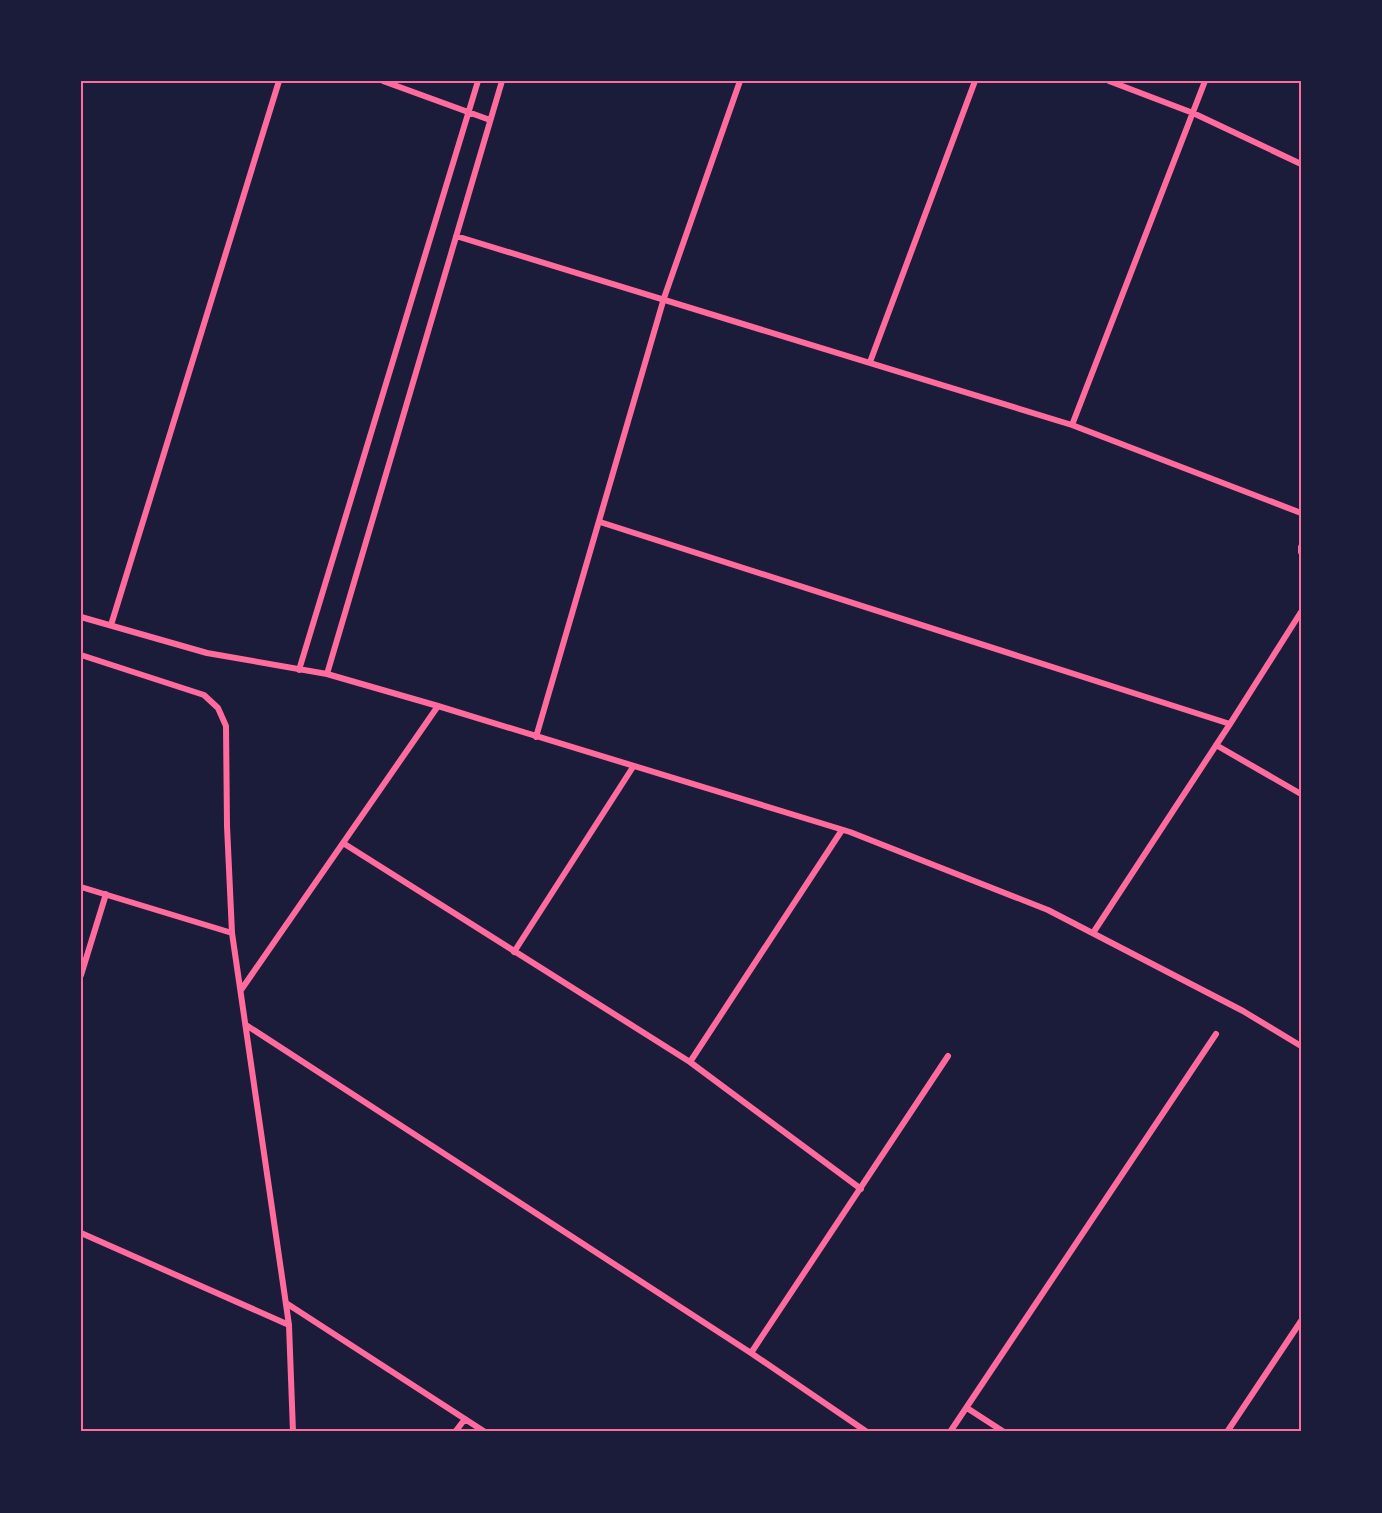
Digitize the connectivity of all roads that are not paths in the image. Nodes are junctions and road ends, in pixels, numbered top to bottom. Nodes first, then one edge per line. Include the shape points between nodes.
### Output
1 (279, 81) edge
2 (383, 81) edge
3 (478, 81) edge
4 (502, 81) edge
5 (740, 81) edge
6 (975, 81) edge
7 (1109, 81) edge
8 (1205, 81) edge
9 (468, 113) junction
10 (1193, 113) junction
11 (490, 120) junction
12 (1301, 164) edge
13 (456, 236) junction
14 (664, 298) junction
15 (870, 362) junction
16 (1072, 424) junction
17 (1301, 513) edge
18 (600, 522) junction
19 (1301, 546) edge
20 (1301, 552) edge
21 (1301, 612) edge
22 (81, 617) edge
23 (111, 626) junction
24 (81, 655) edge
25 (299, 670) junction
26 (327, 674) junction
27 (438, 706) junction
28 (1230, 724) junction
29 (536, 737) junction
30 (1216, 745) junction
31 (633, 766) junction
32 (1301, 794) edge
33 (842, 830) junction
34 (344, 843) junction
35 (81, 886) edge
36 (106, 894) junction
37 (232, 933) junction
38 (1093, 933) junction
39 (514, 952) junction
40 (81, 975) edge
41 (241, 990) junction
42 (246, 1024) junction
43 (1216, 1034) dead end
44 (1301, 1046) edge
45 (948, 1056) dead end
46 (690, 1062) junction
47 (861, 1189) junction
48 (81, 1233) edge
49 (286, 1303) junction
50 (1301, 1321) edge
51 (289, 1325) junction
52 (751, 1353) junction
53 (967, 1408) junction
54 (465, 1419) junction
55 (293, 1432) edge
56 (455, 1432) edge
57 (485, 1432) edge
58 (867, 1432) edge
59 (950, 1432) edge
60 (1004, 1432) edge
61 (1227, 1432) edge

1 - 23 street
2 - 9 street
3 - 9 street
4 - 11 street
5 - 14 street
6 - 15 street
7 - 10 street
8 - 10 street
9 - 11 street
9 - 25 street
10 - 12 street
10 - 16 street
11 - 13 street
13 - 14 street
13 - 26 street
14 - 15 street
14 - 18 street
15 - 16 street
16 - 17 street
18 - 28 street
18 - 29 street
19 - 20 street
21 - 28 street
22 - 23 street
23 - 25 street via 185,648
24 - 37 street via 195,691 218,708 226,726
25 - 26 street
26 - 27 street
27 - 29 street
27 - 34 street
28 - 30 street
29 - 31 street
30 - 32 street
30 - 38 street
31 - 33 street
31 - 39 street
33 - 38 street via 1048,910
33 - 46 street
34 - 39 street
34 - 41 street
35 - 36 street
36 - 37 street
36 - 40 street
37 - 41 street
38 - 44 street via 1243,1011
39 - 46 street
41 - 42 street
42 - 49 street
42 - 52 street
43 - 53 street
45 - 47 street
46 - 47 street
47 - 52 street
48 - 51 street
49 - 51 street
49 - 54 street
50 - 61 street
51 - 55 street
52 - 58 street
53 - 59 street
53 - 60 street
54 - 56 street
54 - 57 street

